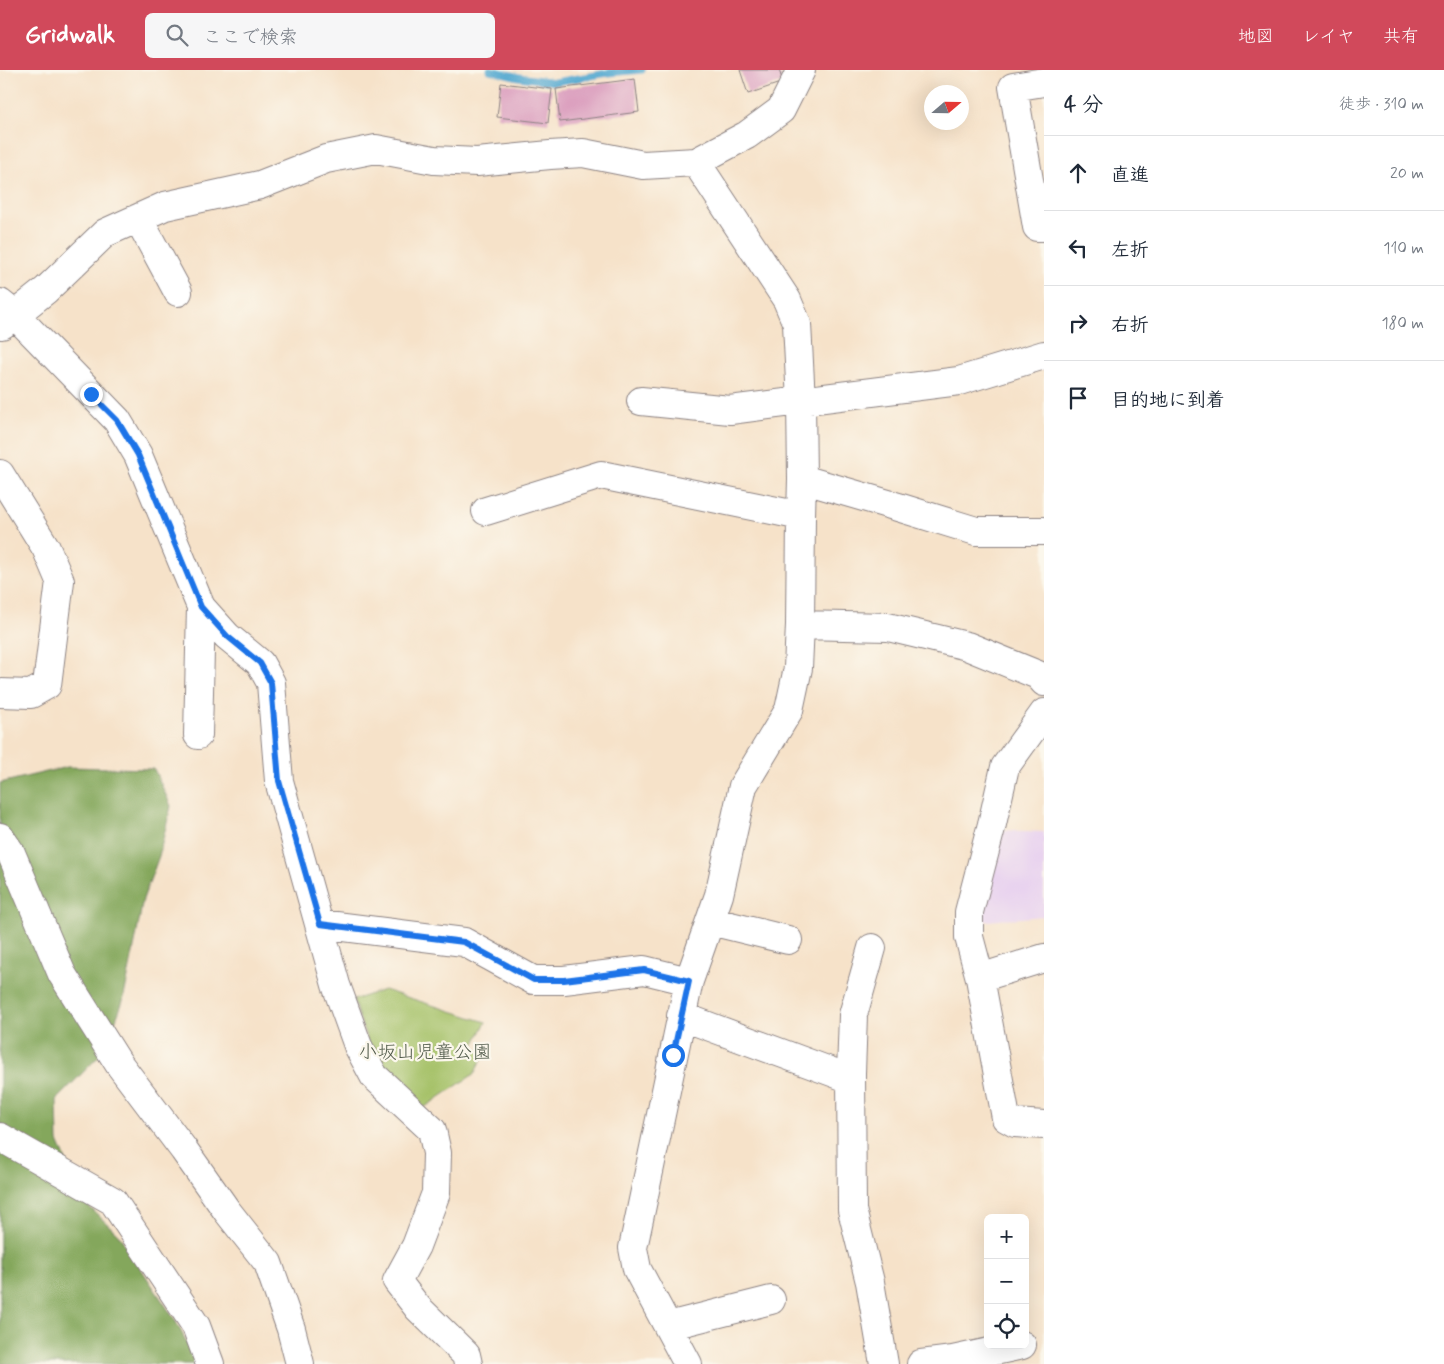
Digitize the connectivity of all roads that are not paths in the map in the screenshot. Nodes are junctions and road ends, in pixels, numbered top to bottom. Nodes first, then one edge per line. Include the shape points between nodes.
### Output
1 (801, 70) edge
2 (1044, 82) edge
3 (696, 162) junction
4 (138, 218) junction
5 (1044, 226) edge
6 (178, 292) dead end
7 (5, 315) edge
8 (1044, 354) edge
9 (641, 401) dead end
10 (801, 401) junction
11 (0, 474) edge
12 (802, 479) junction
13 (486, 511) dead end
14 (801, 516) junction
15 (1044, 531) edge
16 (201, 607) junction
17 (800, 625) junction
18 (1044, 682) edge
19 (0, 693) edge
20 (1044, 713) edge
21 (198, 735) dead end
22 (0, 836) edge
23 (710, 921) junction
24 (320, 924) junction
25 (788, 940) dead end
26 (872, 948) dead end
27 (1044, 958) edge
28 (980, 978) junction
29 (689, 981) junction
30 (681, 1016) junction
31 (851, 1079) junction
32 (1044, 1125) edge
33 (0, 1137) edge
34 (770, 1300) dead end
35 (668, 1326) junction
36 (1044, 1338) edge
37 (1029, 1344) edge
38 (1005, 1349) edge
39 (210, 1364) edge
40 (300, 1364) edge
41 (468, 1364) edge
42 (688, 1364) edge
43 (884, 1364) edge
44 (921, 1364) edge

1 - 3 street via 782,110 748,135
2 - 5 street via 1013,87 1037,227
3 - 4 street via 643,164 583,154 477,162 434,160 376,149 326,159 260,185 165,206
3 - 10 street via 787,300 797,324
4 - 6 street
4 - 7 street via 105,233 46,290
7 - 16 street via 117,420 138,455
8 - 10 street via 959,381
9 - 10 street via 730,410
10 - 12 street
11 - 19 street via 46,548 60,581 47,684 31,694
12 - 14 street
12 - 15 street via 976,531
13 - 14 street via 601,474
14 - 17 street
16 - 21 street
16 - 24 street via 227,636 260,663 271,683 279,781
17 - 18 street via 888,627 967,646 1038,675
17 - 23 street via 798,668 789,710 744,786
20 - 28 street via 1005,767 969,912 969,937
22 - 40 street via 12,853 62,974 119,1064 268,1263
23 - 25 street
23 - 29 street
24 - 29 street via 464,942 534,980 564,980 644,970
24 - 41 street via 336,985 358,1046 374,1076 432,1130 437,1153 436,1193 416,1246 397,1281 418,1308 466,1356
26 - 31 street via 853,1016
27 - 28 street
28 - 32 street via 1006,1118 1015,1123
29 - 30 street
30 - 31 street
30 - 35 street via 633,1248 637,1269
31 - 43 street via 852,1210 870,1282
33 - 39 street via 113,1202 196,1326
34 - 35 street
35 - 42 street
36 - 37 street
38 - 44 street

